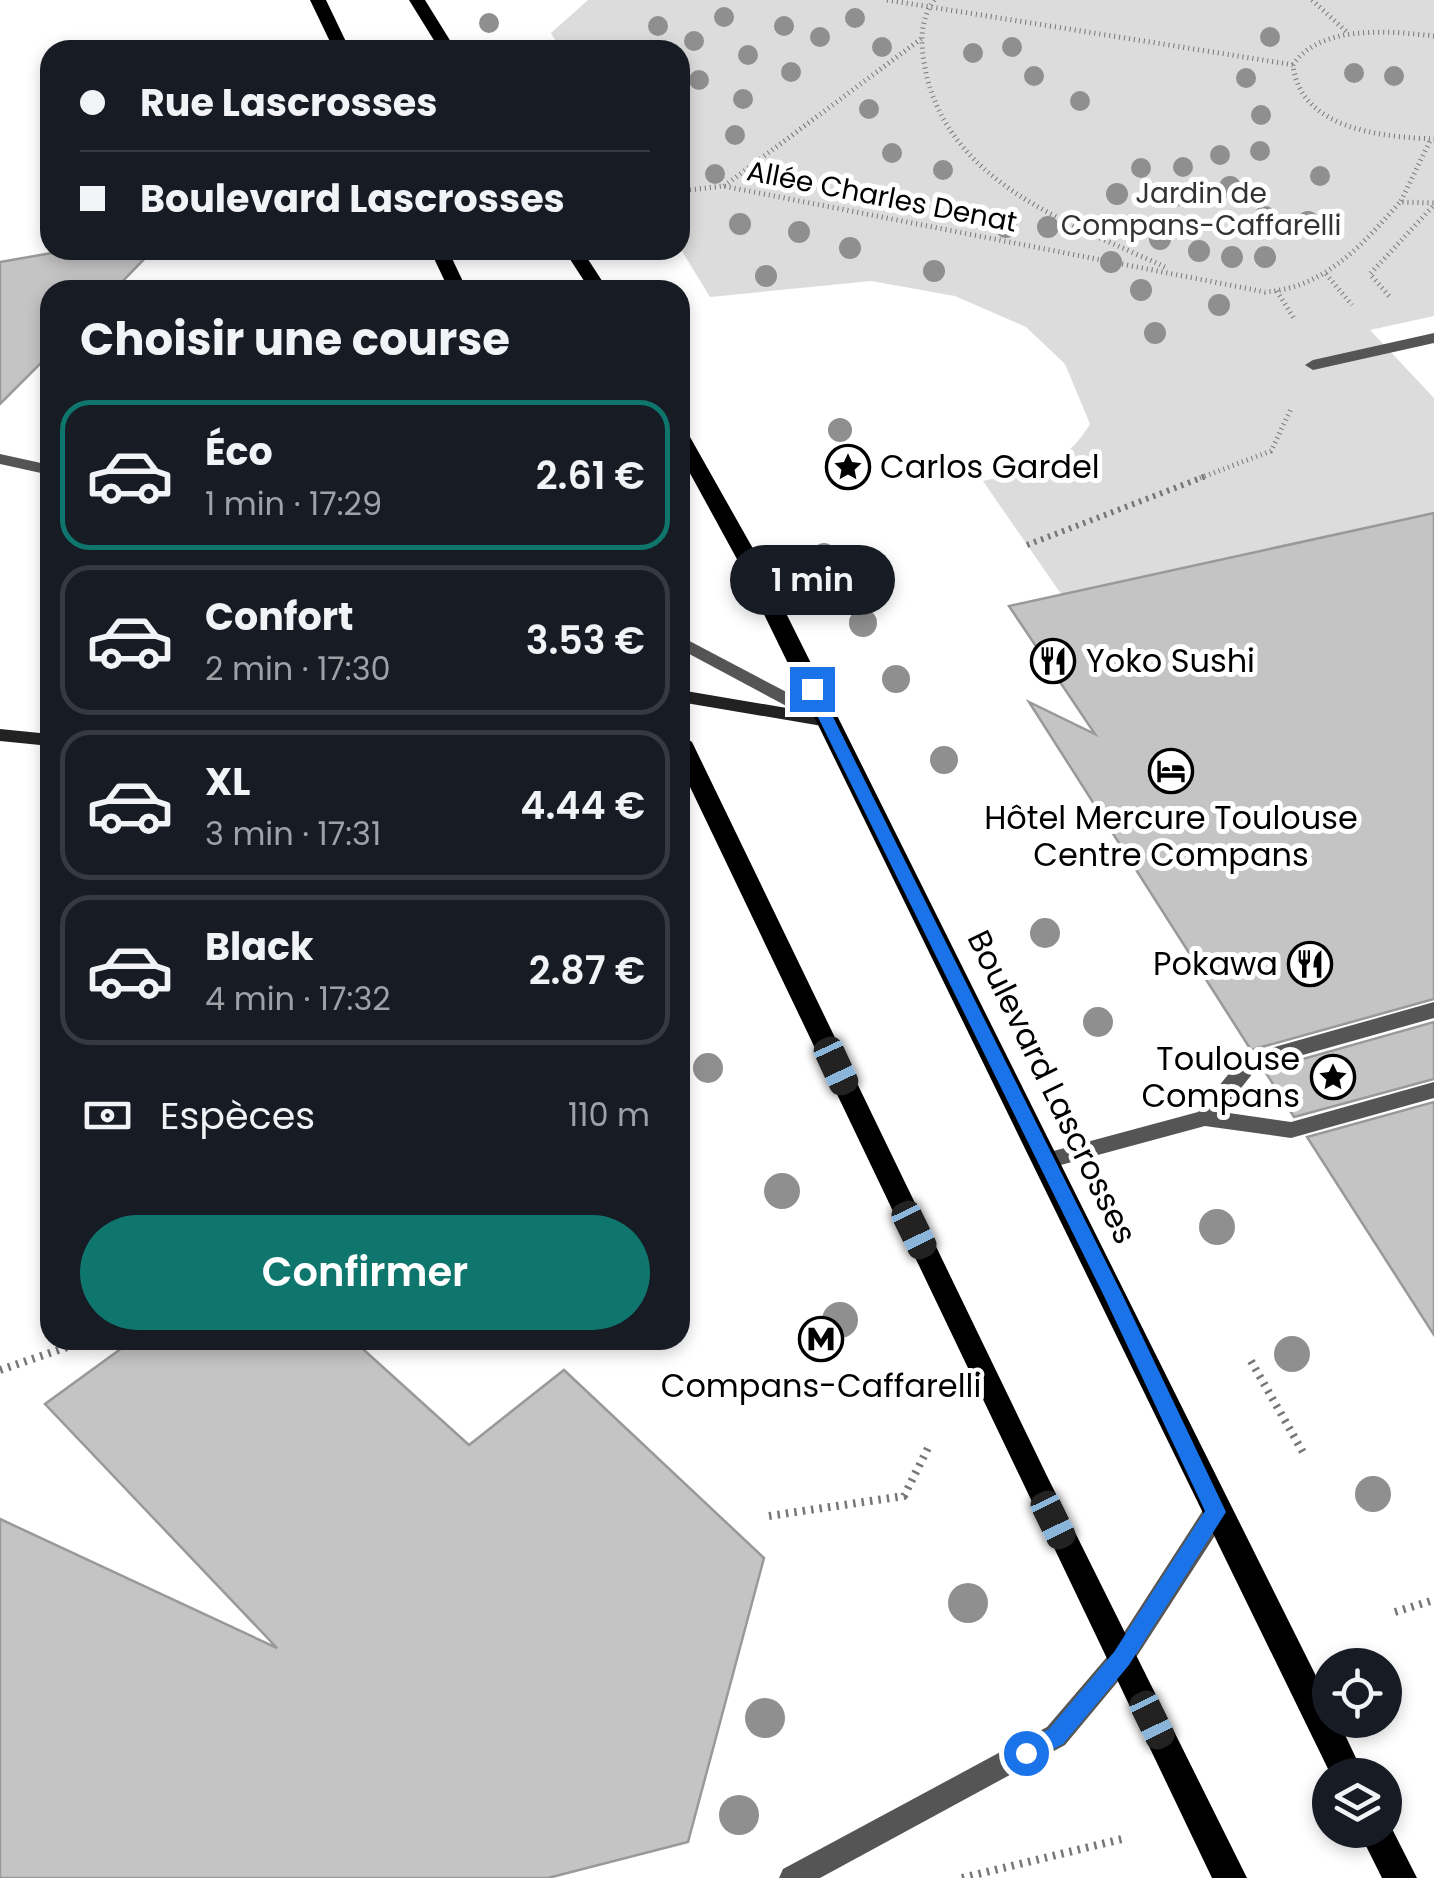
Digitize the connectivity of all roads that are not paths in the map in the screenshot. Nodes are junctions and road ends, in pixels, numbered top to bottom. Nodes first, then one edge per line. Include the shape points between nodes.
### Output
1 (318, 0) edge
2 (417, 0) edge
3 (337, 40) edge
4 (442, 40) edge
5 (1434, 338) edge
6 (1312, 365) road end
7 (690, 455) edge
8 (0, 458) edge
9 (40, 468) edge
10 (690, 647) edge
11 (690, 698) edge
12 (828, 721) junction
13 (0, 735) edge
14 (40, 739) edge
15 (690, 763) edge
16 (1434, 1010) edge
17 (1434, 1090) edge
18 (1205, 1118) junction
19 (1046, 1161) junction
20 (1216, 1512) junction
21 (1121, 1659) junction
22 (1339, 1758) edge
23 (1384, 1848) edge
24 (793, 1878) edge
25 (1230, 1878) edge
26 (1400, 1878) edge

1 - 3 main road
2 - 4 main road
5 - 6 street
7 - 12 main road, Boulevard Lascrosses
8 - 9 street
10 - 12 street
11 - 12 street
12 - 19 main road, Boulevard Lascrosses
13 - 14 street
15 - 21 main road
16 - 18 street via 1250,1062
17 - 18 street via 1291,1130
18 - 19 street
19 - 20 main road, Boulevard Lascrosses
20 - 21 street
20 - 22 main road, Boulevard Lascrosses
21 - 24 street via 1056,1736
21 - 25 main road
23 - 26 main road

